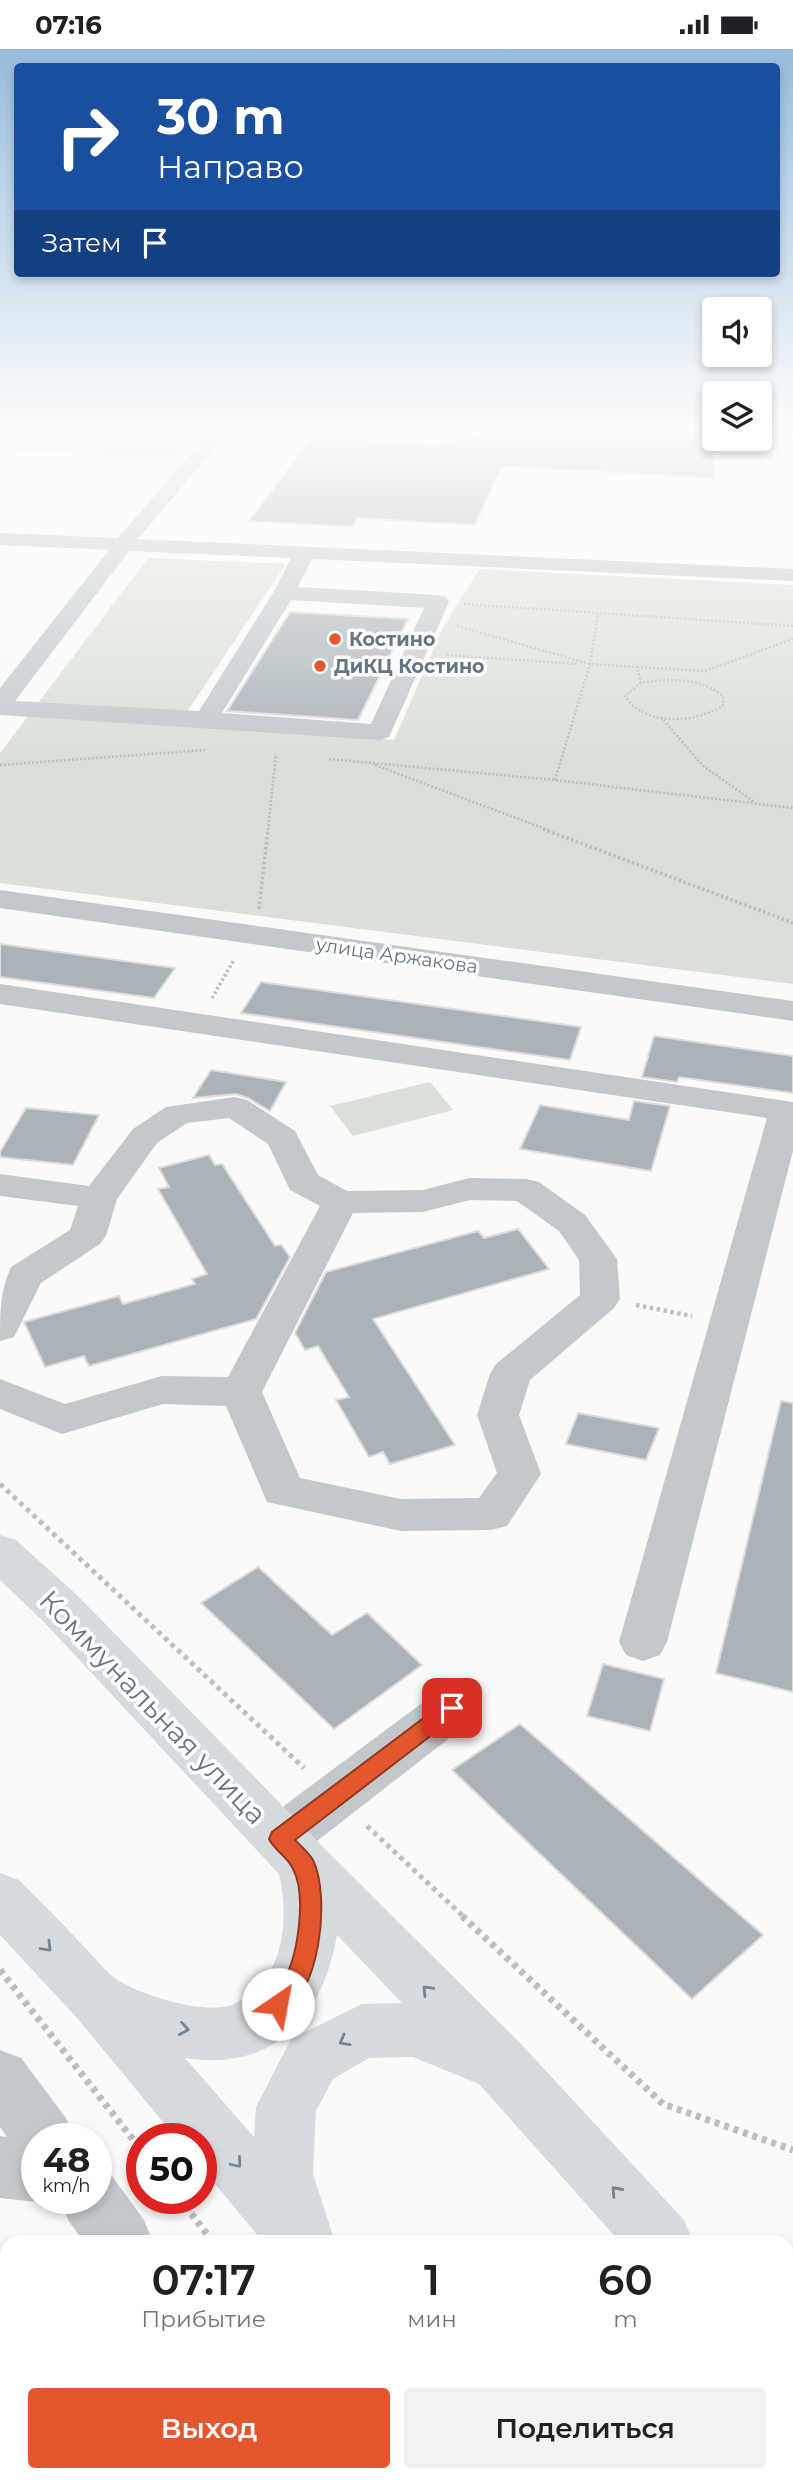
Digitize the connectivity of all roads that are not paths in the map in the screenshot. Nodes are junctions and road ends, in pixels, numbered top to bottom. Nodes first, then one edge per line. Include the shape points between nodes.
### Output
1 (11, 539) edge
2 (128, 539) edge
3 (124, 544) junction
4 (305, 552) junction
5 (793, 575) edge
6 (284, 593) junction
7 (10, 677) edge
8 (0, 706) edge
9 (206, 719) junction
10 (0, 899) edge
11 (0, 994) edge
12 (793, 1011) edge
13 (789, 1111) edge
14 (0, 1185) edge
15 (99, 1198) junction
16 (340, 1202) junction
17 (0, 1328) edge
18 (241, 1392) junction
19 (0, 1393) edge
20 (0, 1552) edge
21 (643, 1642) dead end
22 (452, 1708) dead end
23 (292, 1851) junction
24 (0, 1897) edge
25 (97, 1999) junction
26 (500, 2064) junction
27 (0, 2078) edge
28 (33, 2123) edge
29 (0, 2167) edge
30 (21, 2169) edge
31 (101, 2214) edge
32 (117, 2235) edge
33 (298, 2235) edge
34 (302, 2235) edge
35 (656, 2235) edge

1 - 3 street
2 - 3 street
3 - 4 street
3 - 7 street
4 - 5 street
4 - 6 street
6 - 9 street
6 - 9 street via 435,610 380,732
7 - 8 street
8 - 9 street
10 - 12 street, улица Аржакова
11 - 13 street
13 - 21 street
14 - 15 street
15 - 16 street via 145,1136 178,1114 235,1107 283,1138 303,1182
15 - 17 street via 87,1236 25,1276
16 - 18 street
16 - 18 street via 423,1201 469,1189 526,1190 572,1223 598,1259 600,1299 511,1374 498,1415 519,1474 491,1514 401,1515 283,1491
18 - 19 street via 162,1390 62,1419
20 - 23 main road, Коммунальная улица via 61,1609
22 - 23 street via 335,1797
25 -> 23 main road, Коммунальная улица via 143,2021 194,2031 230,2033 264,2019 293,1989 307,1945 312,1905
26 -> 23 main road, Коммунальная улица
24 -> 25 main road, Коммунальная улица
25 -> 33 main road, Коммунальная улица
26 -> 34 main road, Коммунальная улица via 413,2030 362,2031 312,2059 286,2107 282,2174
35 -> 26 main road, Коммунальная улица
27 - 28 street
29 - 30 street
31 - 32 street

